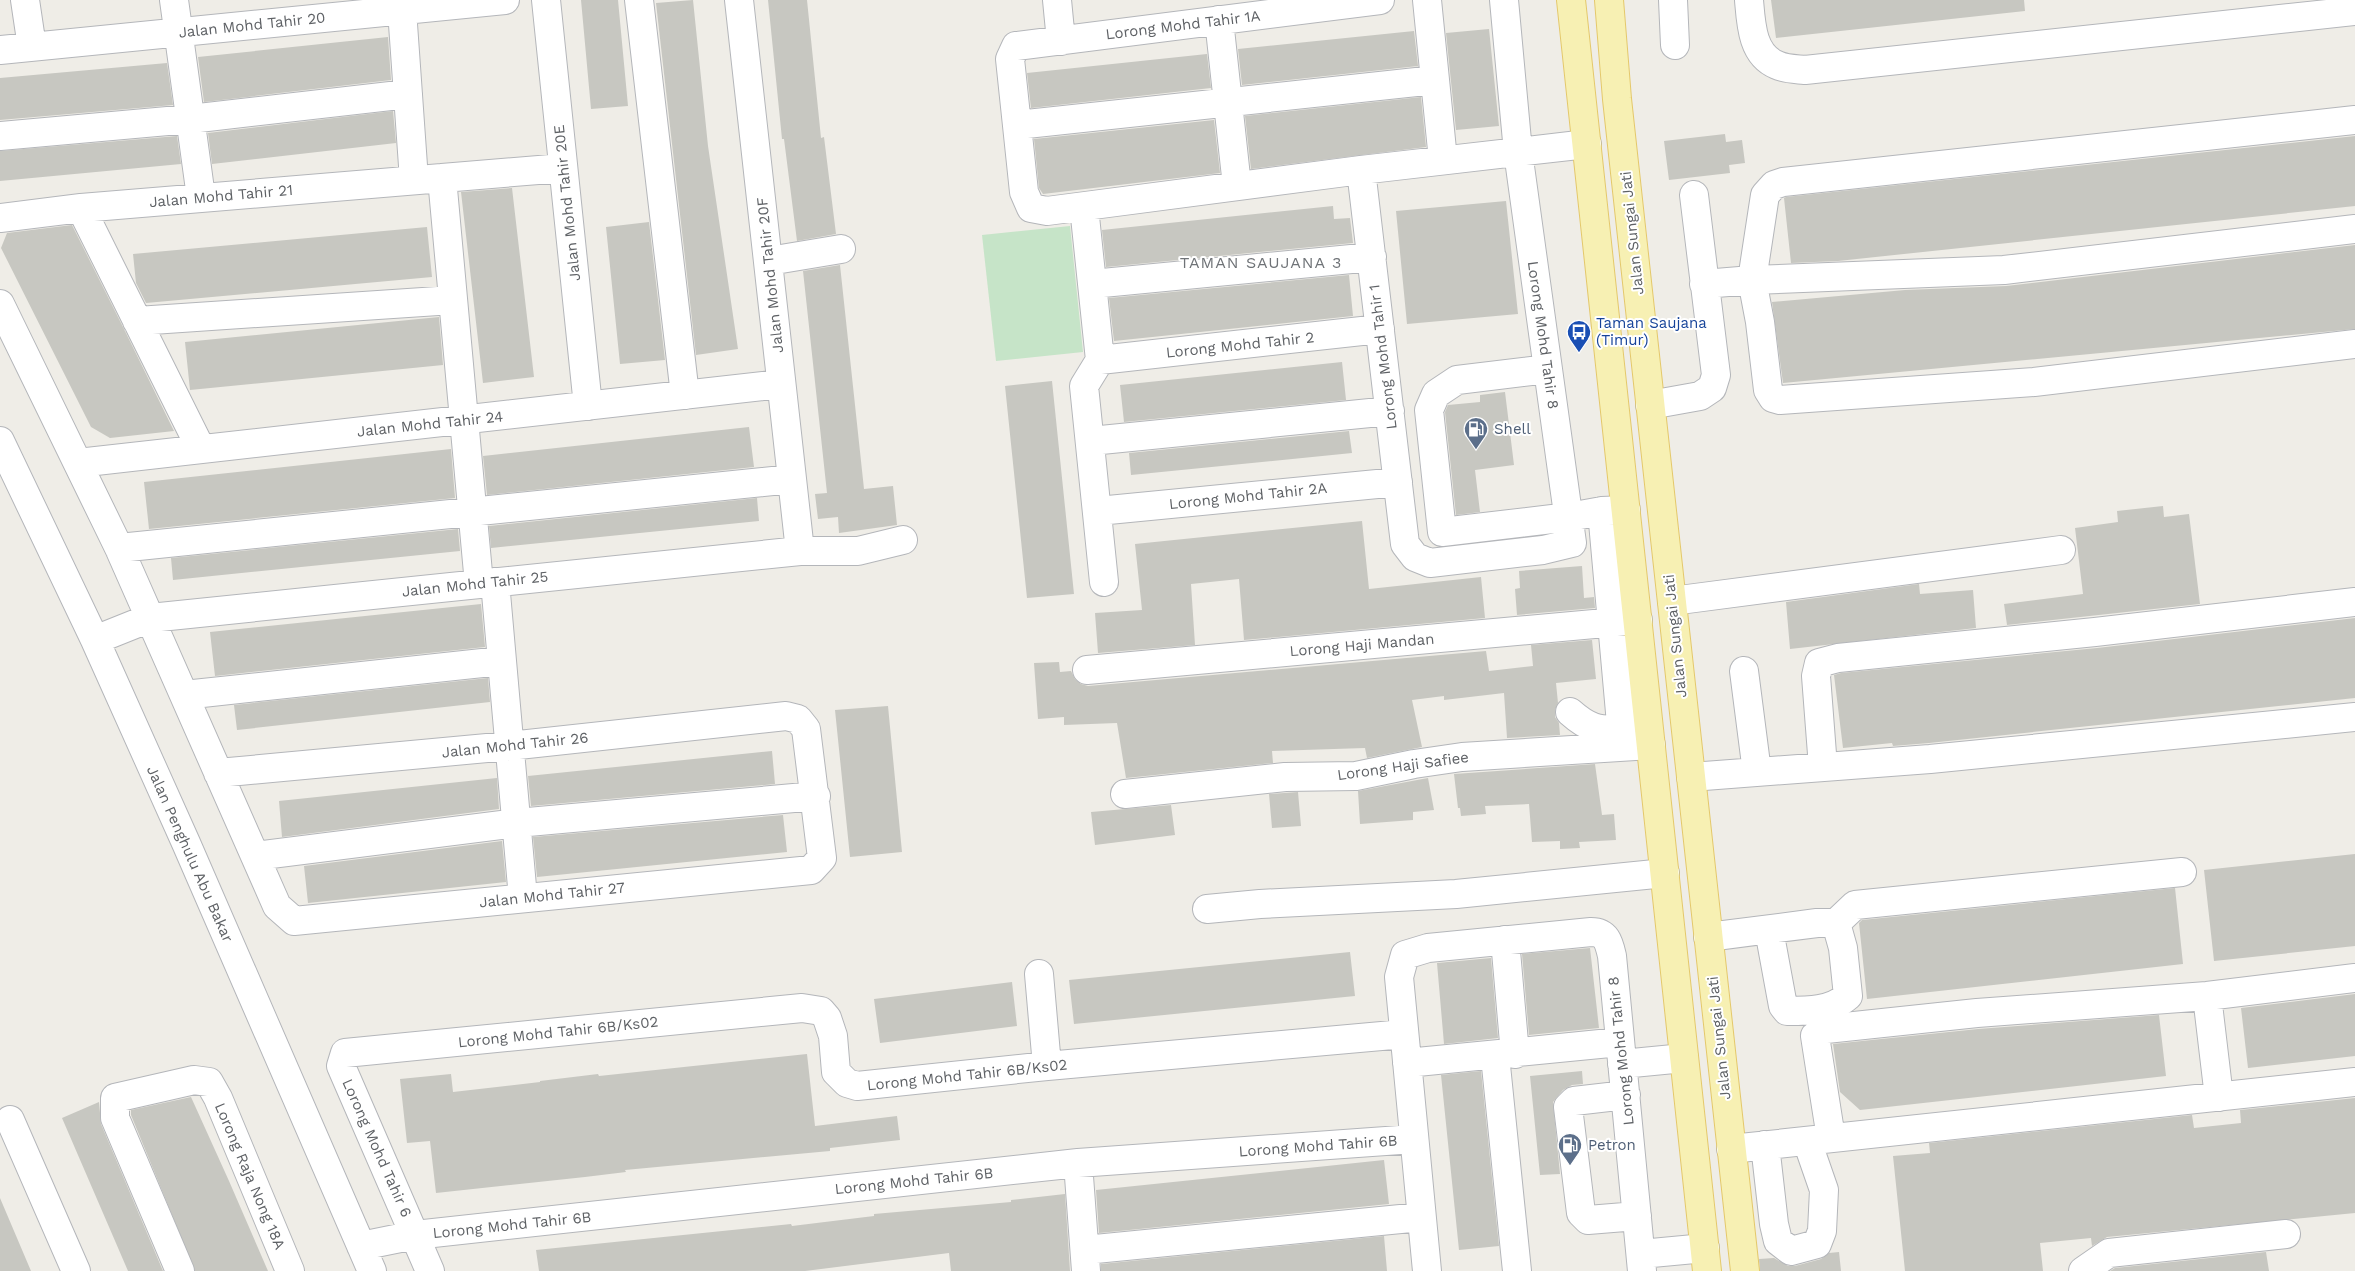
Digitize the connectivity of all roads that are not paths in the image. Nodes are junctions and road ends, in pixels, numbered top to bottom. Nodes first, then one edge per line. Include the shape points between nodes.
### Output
1 (25, 0) edge
2 (174, 0) edge
3 (505, 0) edge
4 (546, 0) edge
5 (639, 0) edge
6 (739, 0) edge
7 (1057, 0) edge
8 (1380, 0) edge
9 (1427, 0) edge
10 (1504, 0) edge
11 (1571, 0) edge
12 (1609, 0) edge
13 (1673, 0) edge
14 (1749, 0) edge
15 (1344, 2) edge
16 (451, 3) edge
17 (355, 7) edge
18 (402, 10) junction
19 (2355, 11) edge
20 (1219, 20) junction
21 (177, 32) junction
22 (1061, 41) junction
23 (1675, 45) dead end
24 (32, 47) junction
25 (0, 50) edge
26 (1435, 80) junction
27 (408, 94) junction
28 (1228, 102) junction
29 (190, 119) junction
30 (2355, 120) edge
31 (1017, 125) junction
32 (0, 136) edge
33 (1587, 144) junction
34 (1518, 152) junction
35 (1443, 160) junction
36 (562, 168) junction
37 (1362, 170) junction
38 (442, 178) junction
39 (414, 180) junction
40 (1237, 186) junction
41 (1694, 195) dead end
42 (201, 198) junction
43 (1084, 207) junction
44 (81, 208) junction
45 (0, 218) edge
46 (2355, 229) edge
47 (841, 249) dead end
48 (1372, 256) junction
49 (769, 261) junction
50 (1752, 280) junction
51 (1092, 284) junction
52 (1704, 284) junction
53 (453, 300) junction
54 (0, 304) edge
55 (136, 321) junction
56 (1380, 329) junction
57 (2355, 344) edge
58 (1100, 360) junction
59 (1548, 369) junction
60 (782, 384) junction
61 (685, 395) junction
62 (1650, 404) junction
63 (588, 406) junction
64 (1390, 411) junction
65 (464, 420) junction
66 (0, 441) edge
67 (1091, 441) junction
68 (201, 449) junction
69 (78, 463) junction
70 (792, 479) junction
71 (1398, 482) junction
72 (1614, 510) junction
73 (472, 511) junction
74 (1098, 511) junction
75 (1569, 517) junction
76 (902, 540) dead end
77 (1405, 544) joint
78 (119, 548) junction
79 (800, 550) junction
80 (2061, 550) dead end
81 (1104, 582) dead end
82 (487, 583) junction
83 (1672, 601) junction
84 (2355, 602) edge
85 (150, 618) junction
86 (1625, 621) junction
87 (95, 640) junction
88 (501, 661) junction
89 (1087, 670) dead end
90 (1744, 672) dead end
91 (184, 695) junction
92 (1570, 712) dead end
93 (2355, 717) edge
94 (1623, 737) junction
95 (1651, 745) junction
96 (509, 746) junction
97 (1823, 767) junction
98 (1757, 772) junction
99 (218, 773) junction
100 (1691, 777) junction
101 (1125, 794) dead end
102 (816, 796) junction
103 (517, 824) junction
104 (255, 856) junction
105 (2182, 872) dead end
106 (1664, 873) junction
107 (523, 898) junction
108 (1207, 909) dead end
109 (1836, 924) junction
110 (1768, 930) junction
111 (1708, 937) junction
112 (1505, 940) junction
113 (1039, 974) dead end
114 (2355, 978) edge
115 (2207, 996) junction
116 (1404, 1034) junction
117 (345, 1053) joint
118 (1621, 1053) junction
119 (1505, 1055) junction
120 (1684, 1058) junction
121 (1407, 1063) junction
122 (1047, 1066) junction
123 (2355, 1082) edge
124 (1626, 1095) junction
125 (2219, 1097) junction
126 (10, 1120) dead end
127 (1414, 1139) junction
128 (1819, 1139) junction
129 (1765, 1145) junction
130 (1731, 1149) junction
131 (1078, 1163) junction
132 (1637, 1216) junction
133 (1422, 1217) junction
134 (2286, 1234) dead end
135 (416, 1235) junction
136 (360, 1246) junction
137 (1706, 1260) edge
138 (1085, 1261) edge
139 (1641, 1262) edge
140 (76, 1271) edge
141 (180, 1271) edge
142 (290, 1271) edge
143 (372, 1271) edge
144 (430, 1271) edge
145 (1427, 1271) edge
146 (1517, 1271) edge
147 (1745, 1271) edge
148 (2083, 1271) edge

1 - 24 street
2 - 21 street
3 - 16 street, Jalan Mohd Tahir 20
4 - 36 street, Jalan Mohd Tahir 20E
5 - 61 street
6 - 49 street, Jalan Mohd Tahir 20F
7 - 22 street
8 - 15 street, Lorong Mohd Tahir 1A
9 - 26 street
10 - 34 street, Lorong Mohd Tahir 8
11 - 33 main road
12 - 62 main road, Jalan Sungai Jati
13 - 23 street
14 - 19 street via 1752,28 1759,50 1767,60 1779,66 1805,70
15 - 20 street, Lorong Mohd Tahir 1A
16 - 18 street, Jalan Mohd Tahir 20
17 - 18 street, Jalan Mohd Tahir 20
17 - 21 street, Jalan Mohd Tahir 20
18 - 27 street
20 - 22 street, Lorong Mohd Tahir 1A
20 - 28 street
21 - 24 street, Jalan Mohd Tahir 20
21 - 29 street
22 - 31 street, Lorong Mohd Tahir 1A via 1016,46 1010,58
24 - 25 street, Jalan Mohd Tahir 20
26 - 28 street
26 - 35 street
27 - 29 street
27 - 39 street
28 - 31 street
28 - 40 street
29 - 32 street
29 - 42 street
30 - 50 street via 1774,184 1765,195
31 - 43 street via 1024,192 1031,208 1047,211
33 - 34 street
33 - 72 main road
34 - 35 street
34 - 59 street, Lorong Mohd Tahir 8
35 - 37 street
36 - 38 street, Jalan Mohd Tahir 21
36 - 63 street, Jalan Mohd Tahir 20E
37 - 40 street
37 - 48 street, Lorong Mohd Tahir 1
38 - 39 street, Jalan Mohd Tahir 21
38 - 53 street
39 - 42 street, Jalan Mohd Tahir 21
40 - 43 street
41 - 52 street
42 - 44 street, Jalan Mohd Tahir 21
43 - 51 street
44 - 45 street, Jalan Mohd Tahir 21
44 - 55 street
46 - 50 street via 2004,270
47 - 49 street
48 - 51 street
48 - 56 street, Lorong Mohd Tahir 1
49 - 60 street, Jalan Mohd Tahir 20F
50 - 52 street
50 - 57 street via 1768,390 1773,398 1780,400 2034,382
51 - 58 street
52 - 62 street via 1716,376 1712,388 1700,396
53 - 55 street
53 - 65 street
54 - 69 street
55 - 68 street
56 - 58 street, Lorong Mohd Tahir 2
56 - 64 street, Lorong Mohd Tahir 1
58 - 67 street via 1084,386
59 - 75 street, Lorong Mohd Tahir 8
59 - 75 street via 1457,380 1436,394 1429,410 1442,532
60 - 61 street, Jalan Mohd Tahir 24
60 - 70 street, Jalan Mohd Tahir 20F
61 - 63 street, Jalan Mohd Tahir 24
62 - 83 main road, Jalan Sungai Jati
63 - 65 street, Jalan Mohd Tahir 24
64 - 67 street
64 - 71 street, Lorong Mohd Tahir 1
65 - 68 street, Jalan Mohd Tahir 24
65 - 73 street
66 - 87 street, Jalan Penghulu Abu Bakar
67 - 74 street
68 - 69 street, Jalan Mohd Tahir 24
69 - 78 street
70 - 73 street
70 - 79 street, Jalan Mohd Tahir 20F
71 - 74 street, Lorong Mohd Tahir 2A
71 - 77 street, Lorong Mohd Tahir 1
72 - 75 street
72 - 86 main road
73 - 78 street
73 - 82 street
74 - 81 street
75 - 77 street, Lorong Mohd Tahir 8 via 1572,543 1543,550 1430,563 1415,557
76 - 79 street, Jalan Mohd Tahir 25 via 858,551
78 - 85 street
79 - 82 street, Jalan Mohd Tahir 25
80 - 83 street
82 - 85 street, Jalan Mohd Tahir 25
82 - 88 street
83 - 100 main road, Jalan Sungai Jati
84 - 97 street via 1838,658 1819,663 1816,676
85 - 87 street, Jalan Mohd Tahir 25
85 - 91 street
86 - 89 street, Lorong Haji Mandan
86 - 94 street
86 - 95 main road
87 - 136 street, Jalan Penghulu Abu Bakar
88 - 91 street
88 - 96 street
90 - 98 street
91 - 99 street
92 - 94 street via 1584,724
93 - 97 street
94 - 95 street, Lorong Haji Safiee
94 - 101 street, Lorong Haji Safiee via 1414,764 1356,776 1285,776
95 - 106 main road
96 - 99 street, Jalan Mohd Tahir 26
96 - 102 street, Jalan Mohd Tahir 26 via 786,716 798,719 806,729
96 - 103 street
97 - 98 street
98 - 100 street
99 - 104 street
100 - 111 main road, Jalan Sungai Jati
102 - 103 street
102 - 107 street, Jalan Mohd Tahir 27 via 822,858 811,870
103 - 104 street
103 - 107 street
104 - 107 street, Jalan Mohd Tahir 27 via 277,906 294,921
105 - 109 street via 1855,905
106 - 108 street via 1456,894
106 - 120 main road
109 - 110 street via 1817,923
109 - 110 street via 1843,948 1848,996 1838,1004 1812,1011 1787,1011 1783,1006
110 - 111 street
111 - 130 main road, Jalan Sungai Jati
112 - 116 street via 1428,948 1405,955 1399,978
112 - 118 street, Lorong Mohd Tahir 8 via 1591,932 1605,936 1609,943
112 - 119 street
113 - 122 street
114 - 115 street
115 - 125 street
115 - 128 street via 1977,1013 1826,1029 1815,1036
116 - 121 street
116 - 122 street, Lorong Mohd Tahir 6B/Ks02
117 - 122 street, Lorong Mohd Tahir 6B/Ks02 via 802,1008 821,1011 826,1018 833,1036 836,1072 857,1086
117 - 135 street, Lorong Mohd Tahir 6 via 341,1066
118 - 119 street
118 - 120 street
118 - 124 street, Lorong Mohd Tahir 8
119 - 121 street
119 - 146 street
120 - 137 main road
121 - 127 street
123 - 125 street
124 - 132 street, Lorong Mohd Tahir 8
124 - 132 street via 1574,1100 1568,1107 1581,1213 1588,1220
125 - 128 street
126 - 140 street
127 - 131 street, Lorong Mohd Tahir 6B
127 - 133 street
128 - 129 street
128 - 129 street via 1824,1190 1822,1230 1817,1244 1791,1251 1778,1240 1776,1232
129 - 130 street
130 - 147 main road, Jalan Sungai Jati
131 - 135 street, Lorong Mohd Tahir 6B
131 - 138 street
132 - 139 street, Lorong Mohd Tahir 8
133 - 138 street
133 - 145 street
134 - 148 street via 2109,1253
135 - 136 street, Lorong Mohd Tahir 6B
135 - 144 street, Lorong Mohd Tahir 6
136 - 143 street, Jalan Penghulu Abu Bakar
137 - 139 street
141 - 142 street, Lorong Raja Nong 18A via 115,1118 115,1098 194,1080 209,1082 218,1098

